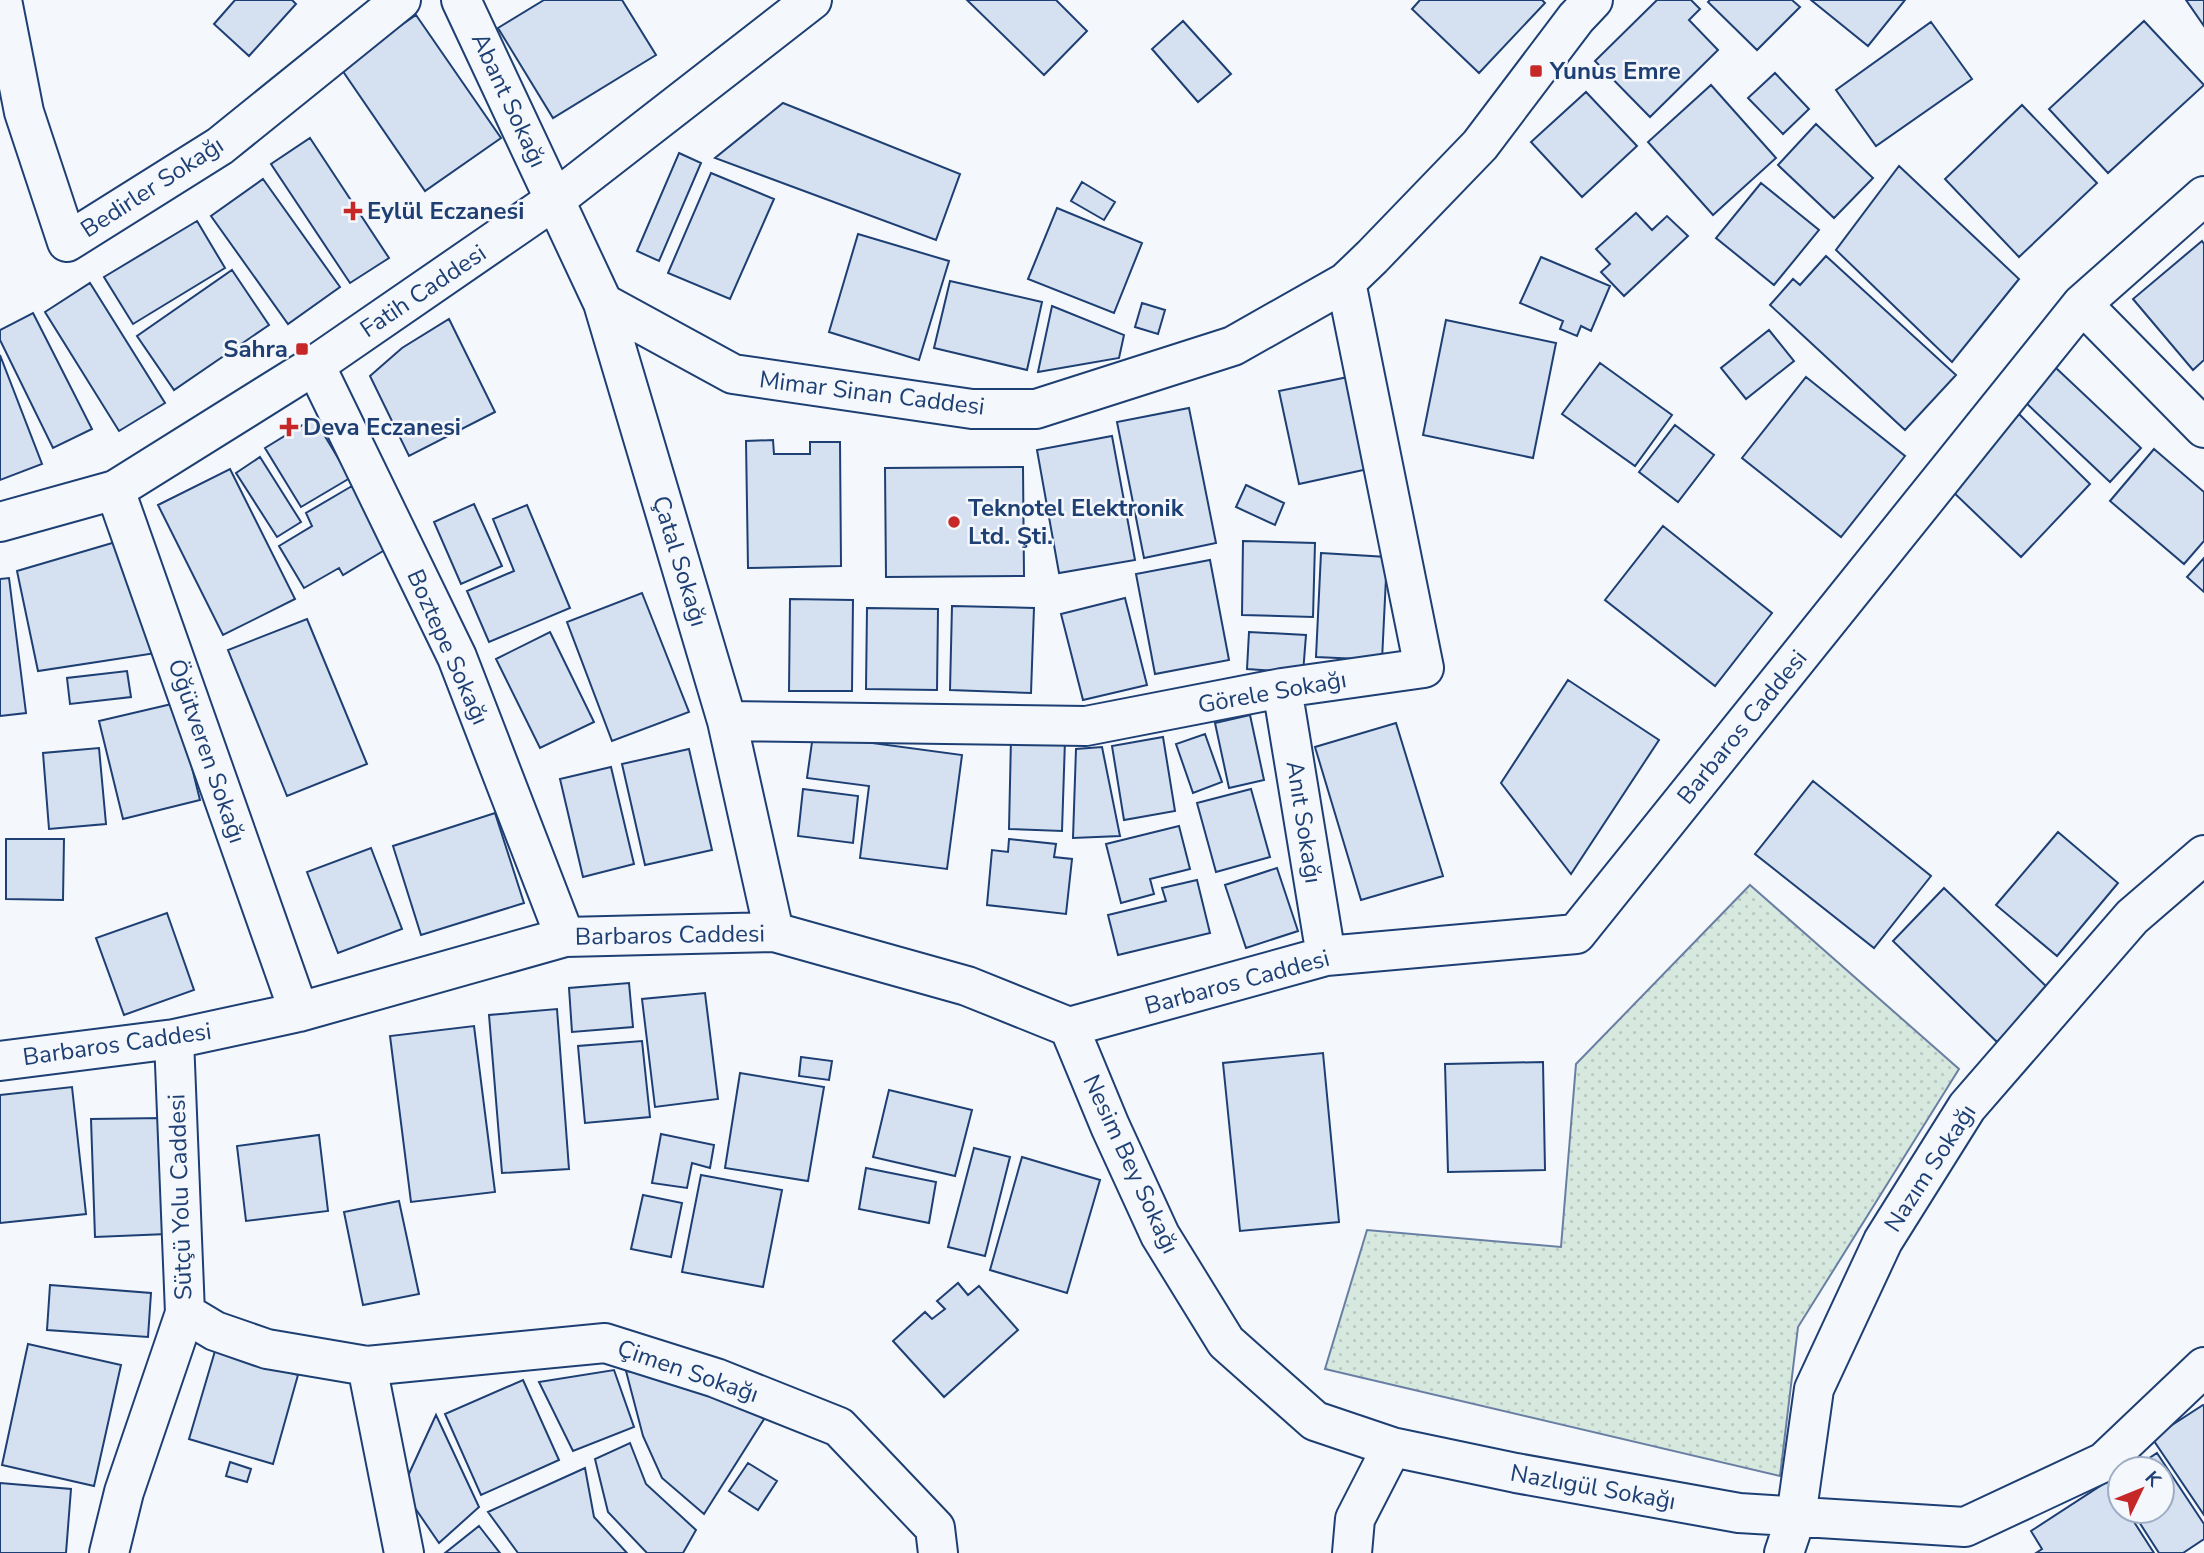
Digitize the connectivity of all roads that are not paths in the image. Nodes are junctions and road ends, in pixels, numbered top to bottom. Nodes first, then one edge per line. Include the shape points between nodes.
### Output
1 (2, 0) edge
2 (401, 0) edge
3 (461, 0) edge
4 (812, 0) edge
5 (1593, 0) edge
6 (2204, 196) edge
7 (556, 199) junction
8 (1346, 282) junction
9 (603, 303) junction
10 (2082, 304) junction
11 (315, 365) junction
12 (2204, 428) edge
13 (115, 490) junction
14 (0, 522) edge
15 (1282, 688) junction
16 (727, 721) junction
17 (2204, 855) edge
18 (774, 932) junction
19 (565, 937) junction
20 (1326, 956) junction
21 (299, 1013) junction
22 (1069, 1027) junction
23 (174, 1039) junction
24 (0, 1060) edge
25 (185, 1313) junction
26 (367, 1366) junction
27 (2204, 1367) edge
28 (1392, 1447) junction
29 (1796, 1517) junction
30 (110, 1553) edge
31 (404, 1553) edge
32 (938, 1553) edge
33 (1352, 1553) edge
34 (1784, 1553) edge

1 - 2 street, Bedirler Sokağı via 24,112 66,242 220,146
3 - 7 street, Abant Sokağı
4 - 7 street, Fatih Caddesi
5 - 8 street, Mimar Sinan Caddesi via 1480,145
6 - 10 street, Barbaros Caddesi
7 - 9 street, Çatal Sokağı
7 - 11 street, Fatih Caddesi
8 - 9 street, Mimar Sinan Caddesi via 1233,346 1036,408 972,409 733,374
8 - 15 street, Görele Sokağı via 1424,668
9 - 16 street, Çatal Sokağı
10 - 12 street
10 - 20 street, Barbaros Caddesi via 1576,934
11 - 13 street, Fatih Caddesi
11 - 19 street, Boztepe Sokağı via 457,657
13 - 14 street, Fatih Caddesi
13 - 21 street, Öğütveren Sokağı
15 - 16 street, Görele Sokağı via 1086,726
15 - 20 street, Anıt Sokağı
16 - 18 street, Çatal Sokağı
17 - 29 street, Nazım Sokağı via 2132,917 1967,1107 1883,1241 1814,1389
18 - 19 street, Barbaros Caddesi
18 - 22 street, Barbaros Caddesi via 967,986
19 - 21 street, Barbaros Caddesi
20 - 22 street, Barbaros Caddesi
21 - 23 street, Barbaros Caddesi
22 - 28 street, Nesim Bey Sokağı via 1160,1235 1226,1342 1315,1421
23 - 24 street, Barbaros Caddesi
23 - 25 street, Sütçü Yolu Caddesi
25 - 26 street, Çimen Sokağı via 215,1331 267,1349
25 - 30 street, Sütçü Yolu Caddesi via 124,1492
26 - 31 street
26 - 32 street, Çimen Sokağı via 605,1343 716,1378 839,1427 935,1528
27 - 29 street, Nazlıgül Sokağı via 2104,1462 1965,1527
28 - 29 street, Nazlıgül Sokağı via 1739,1513
28 - 33 street via 1355,1520
29 - 34 street, Nazım Sokağı

